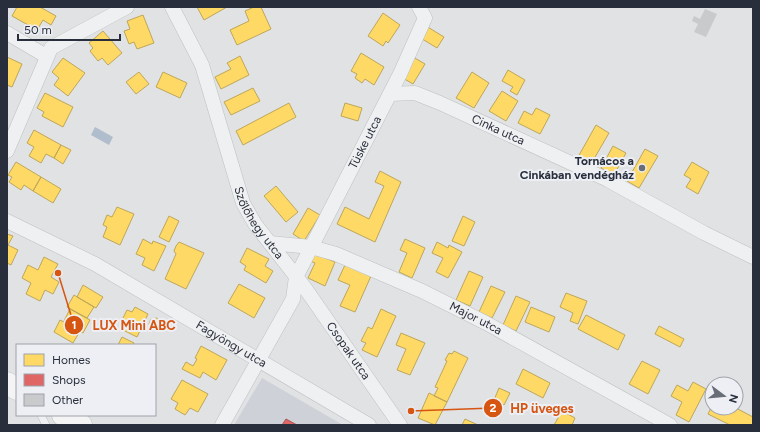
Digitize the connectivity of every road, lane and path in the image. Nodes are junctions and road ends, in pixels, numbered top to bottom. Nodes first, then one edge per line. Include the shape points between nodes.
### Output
1 (127, 7) edge
2 (172, 7) edge
3 (419, 7) edge
4 (7, 33) edge
5 (46, 56) junction
6 (390, 94) junction
7 (7, 151) edge
8 (7, 221) edge
9 (270, 243) junction
10 (311, 247) junction
11 (753, 257) edge
12 (296, 276) junction
13 (259, 359) junction
14 (7, 383) edge
15 (16, 388) edge
16 (41, 416) edge
17 (66, 416) edge
18 (46, 425) edge
19 (81, 425) edge
20 (222, 425) edge
21 (369, 425) edge
22 (400, 425) edge
23 (670, 425) edge

1 - 5 street via 51,48
2 - 9 street, Szőlőhegy utca via 202,65 243,203
3 - 6 street, Tüske utca via 425,18
4 - 5 street
5 - 7 street
6 - 10 street, Tüske utca
6 - 11 street, Cinka utca via 415,93 440,103 608,180
8 - 13 street, Fagyöngy utca via 95,264
9 - 10 street, Major utca
9 - 12 street, Szőlőhegy utca
10 - 12 street, Tüske utca
10 - 23 street, Major utca via 336,254 422,291 486,323
12 - 13 street via 293,299
12 - 22 street, Csopak utca
13 - 20 street
13 - 21 street, Fagyöngy utca
14 - 15 main road
16 - 18 lane
17 - 19 main road

